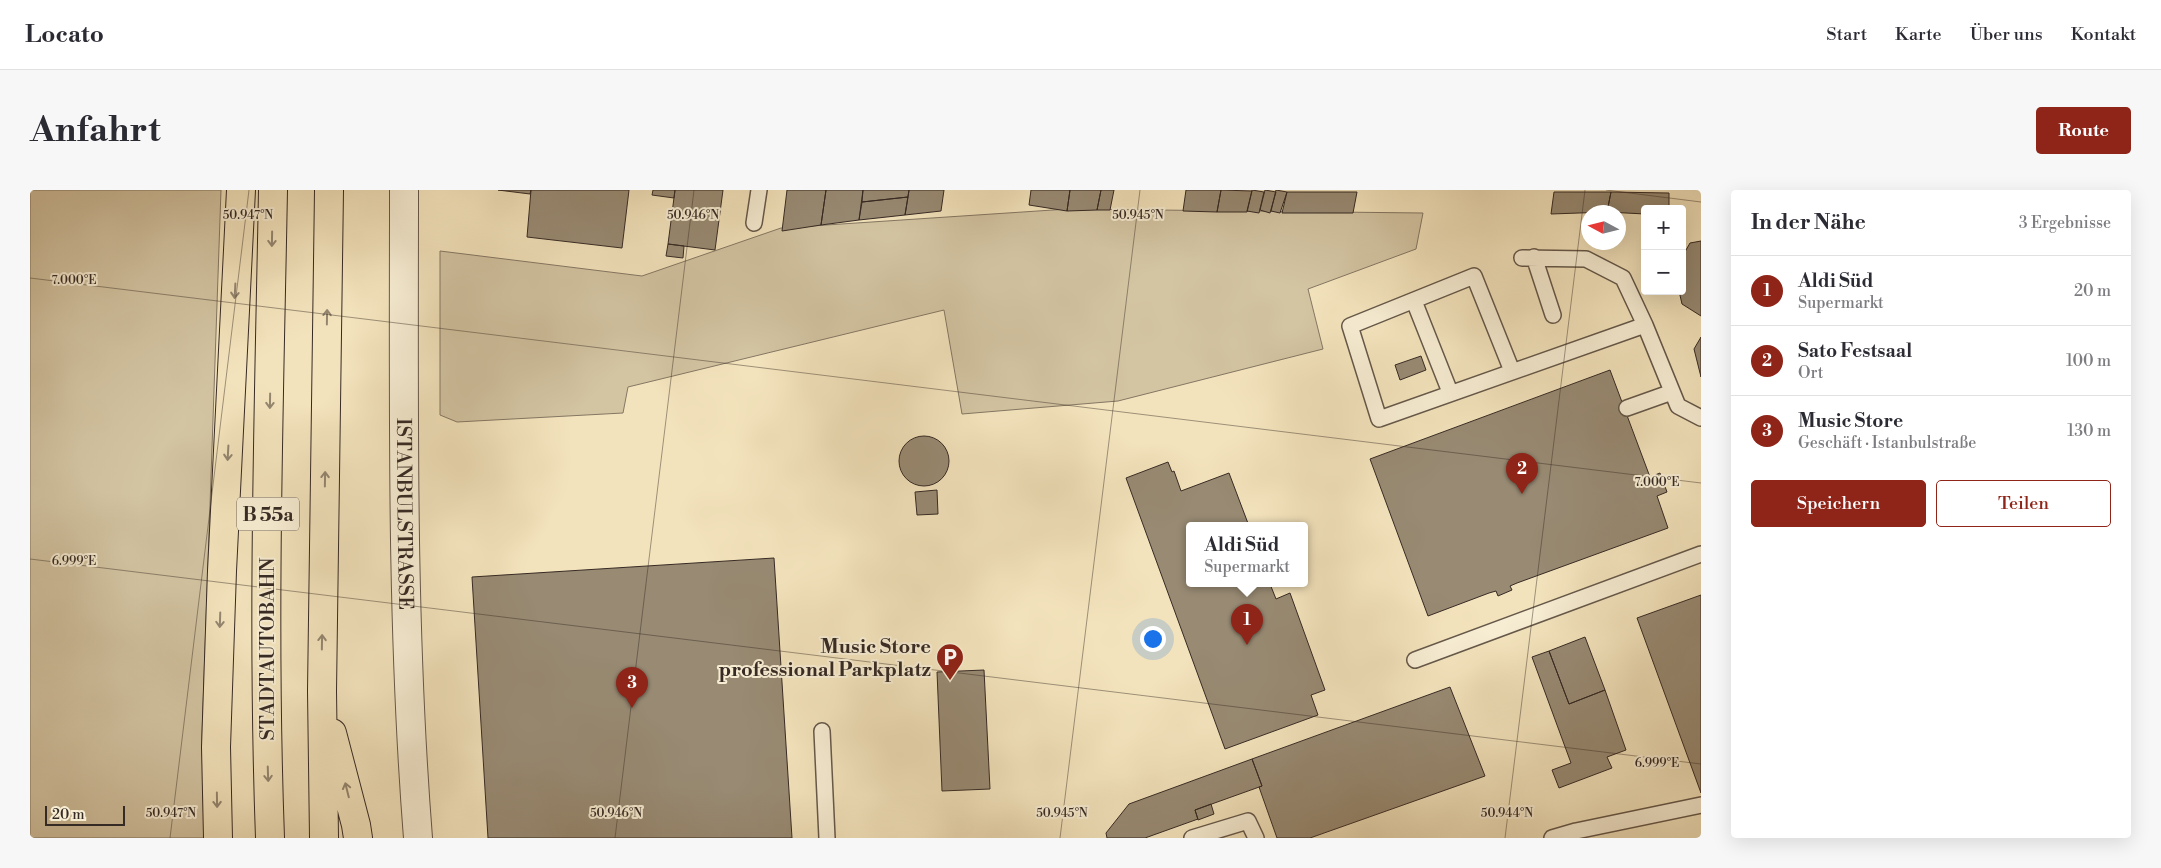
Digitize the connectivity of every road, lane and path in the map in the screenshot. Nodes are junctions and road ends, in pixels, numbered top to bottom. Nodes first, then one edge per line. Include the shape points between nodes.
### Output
1 (241, 190) edge
2 (273, 190) edge
3 (329, 190) edge
4 (404, 190) edge
5 (759, 190) edge
6 (754, 223) dead end
7 (1414, 300) junction
8 (1553, 315) dead end
9 (1645, 325) junction
10 (1512, 371) junction
11 (1450, 392) junction
12 (1672, 392) junction
13 (1628, 408) dead end
14 (1701, 418) edge
15 (1701, 554) edge
16 (1415, 660) dead end
17 (322, 691) junction
18 (822, 731) dead end
19 (1701, 805) edge
20 (218, 838) edge
21 (270, 838) edge
22 (324, 838) edge
23 (358, 838) edge
24 (418, 838) edge
25 (827, 838) edge
26 (1192, 838) edge
27 (1256, 838) edge
28 (1552, 838) edge

1 -> 20 highway via 222,571 216,748
2 -> 21 highway, STADTAUTOBAHN / B 55a via 267,574
17 -> 3 highway, B 55a
4 - 24 street, ISTANBULSTRASSE via 407,612
5 - 6 lane
7 - 10 lane via 1474,276
7 - 11 lane
7 - 11 lane via 1350,326 1379,419
8 - 9 lane via 1528,257 1586,260 1623,278
9 - 10 lane
9 - 12 lane
10 - 11 lane
12 - 13 lane
12 - 14 lane via 1678,406
15 - 16 lane
17 - 22 highway, B 55a
23 -> 17 highway
18 - 25 lane
19 - 28 lane
26 - 27 lane via 1248,821

